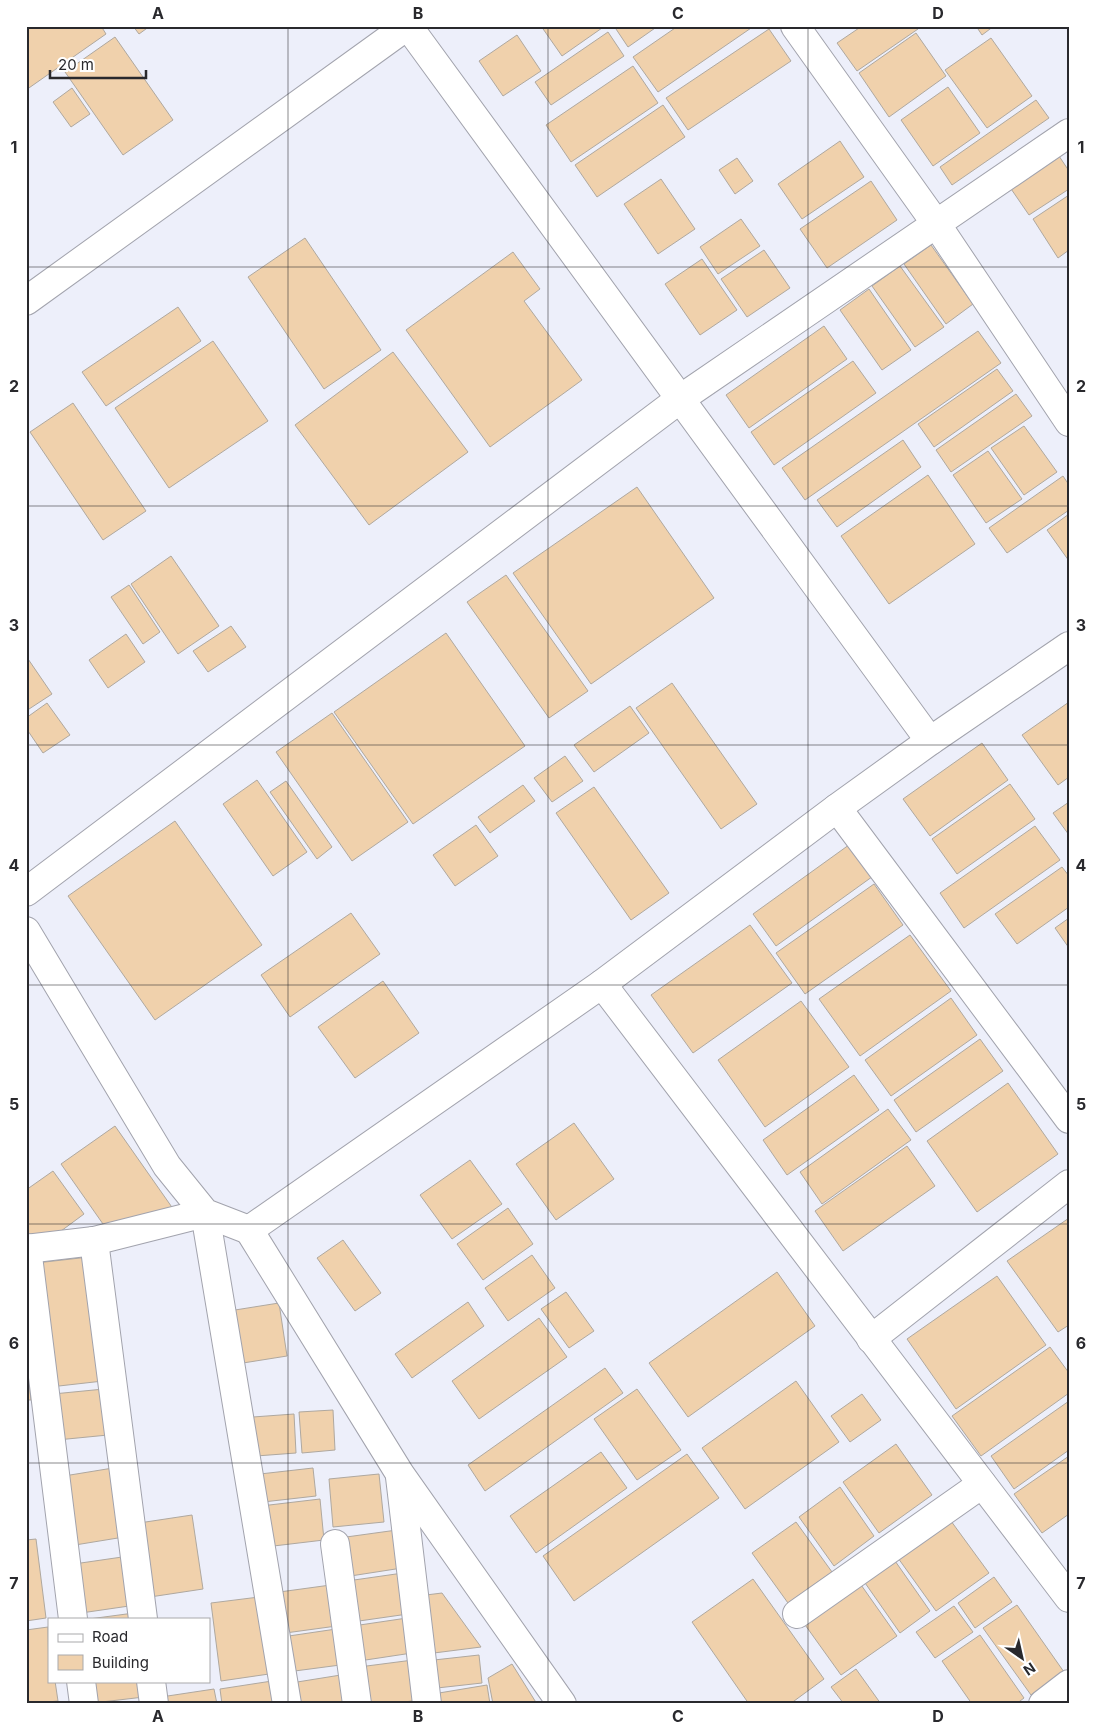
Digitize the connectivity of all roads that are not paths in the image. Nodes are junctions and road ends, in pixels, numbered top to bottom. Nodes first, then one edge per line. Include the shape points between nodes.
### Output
1 (408, 26) edge
2 (795, 26) edge
3 (1069, 133) edge
4 (937, 225) junction
5 (26, 301) edge
6 (680, 399) junction
7 (1069, 422) edge
8 (1069, 646) edge
9 (930, 741) junction
10 (837, 808) junction
11 (26, 892) edge
12 (26, 931) edge
13 (602, 984) junction
14 (1069, 1119) edge
15 (1069, 1184) edge
16 (205, 1213) junction
17 (249, 1230) junction
18 (94, 1241) junction
19 (26, 1248) edge
20 (872, 1339) junction
21 (400, 1474) junction
22 (982, 1484) junction
23 (336, 1544) dead end
24 (1069, 1598) edge
25 (797, 1614) dead end
26 (73, 1618) edge
27 (143, 1618) edge
28 (81, 1682) edge
29 (151, 1682) edge
30 (1069, 1684) edge
31 (84, 1704) edge
32 (154, 1704) edge
33 (287, 1704) edge
34 (357, 1704) edge
35 (426, 1704) edge
36 (562, 1704) edge
37 (1043, 1704) edge

1 - 5 street
1 - 6 street
2 - 4 street
3 - 4 street
4 - 6 street
4 - 7 street
6 - 9 street
6 - 11 street
8 - 9 street
9 - 10 street
10 - 13 street
10 - 14 street
12 - 16 street via 166,1166
13 - 17 street
13 - 20 street
15 - 20 street
16 - 17 street
16 - 18 street
16 - 33 street
17 - 21 street
18 - 19 street
18 - 27 street
19 - 26 street
20 - 22 street
21 - 35 street
21 - 36 street
22 - 24 street
22 - 25 street
23 - 34 street
28 - 31 street
29 - 32 street
30 - 37 street

